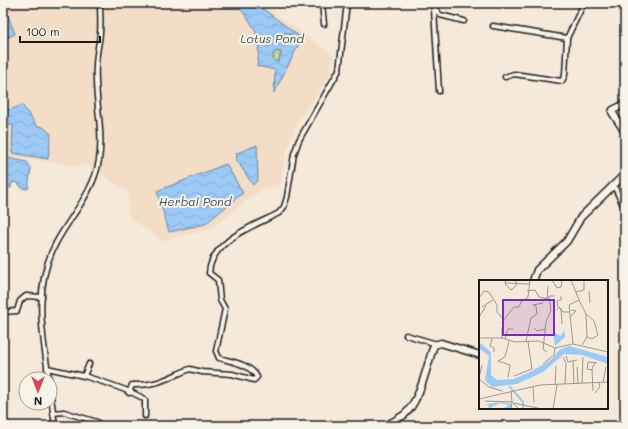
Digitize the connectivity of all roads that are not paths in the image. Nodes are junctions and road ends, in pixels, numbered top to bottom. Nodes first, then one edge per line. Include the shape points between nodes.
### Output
1 (100, 3) edge
2 (322, 3) edge
3 (347, 3) edge
4 (431, 3) edge
5 (584, 3) edge
6 (434, 10) junction
7 (464, 21) dead end
8 (324, 24) dead end
9 (625, 25) edge
10 (493, 26) dead end
11 (567, 38) junction
12 (625, 40) edge
13 (505, 76) dead end
14 (439, 91) dead end
15 (625, 104) edge
16 (625, 132) edge
17 (625, 174) edge
18 (614, 186) junction
19 (625, 209) edge
20 (533, 280) edge
21 (42, 297) junction
22 (3, 312) edge
23 (406, 335) dead end
24 (437, 344) junction
25 (479, 355) edge
26 (89, 364) dead end
27 (47, 368) junction
28 (48, 371) edge
29 (84, 376) junction
30 (129, 393) junction
31 (53, 413) joint
32 (145, 416) dead end
33 (97, 422) dead end
34 (55, 426) edge
35 (384, 426) edge

1 - 21 street via 96,67 101,134 99,160 89,192 56,244 44,273
2 - 8 street
3 - 30 street via 339,70 299,140 284,207 230,238 210,262 209,273 218,280 220,300 225,310 216,351 219,358 244,365 253,371 257,378 254,380 190,368 164,381 144,386 132,385
4 - 6 street
5 - 11 street
6 - 7 street via 440,15
6 - 14 street
9 - 12 street
10 - 11 street
11 - 13 street via 565,75 562,81 514,74
15 - 16 street via 612,112
17 - 18 street
18 - 19 street
18 - 20 street via 581,217 567,241 537,270
21 - 22 street via 26,296 20,301 17,311
21 - 27 street via 41,324
23 - 24 street
24 - 25 street
24 - 35 street via 434,345 410,408 405,414
26 - 29 street
27 - 28 street
27 - 29 street
29 - 30 street via 106,382
30 - 32 street via 141,395 145,400
31 - 33 street via 64,412
31 - 34 street

